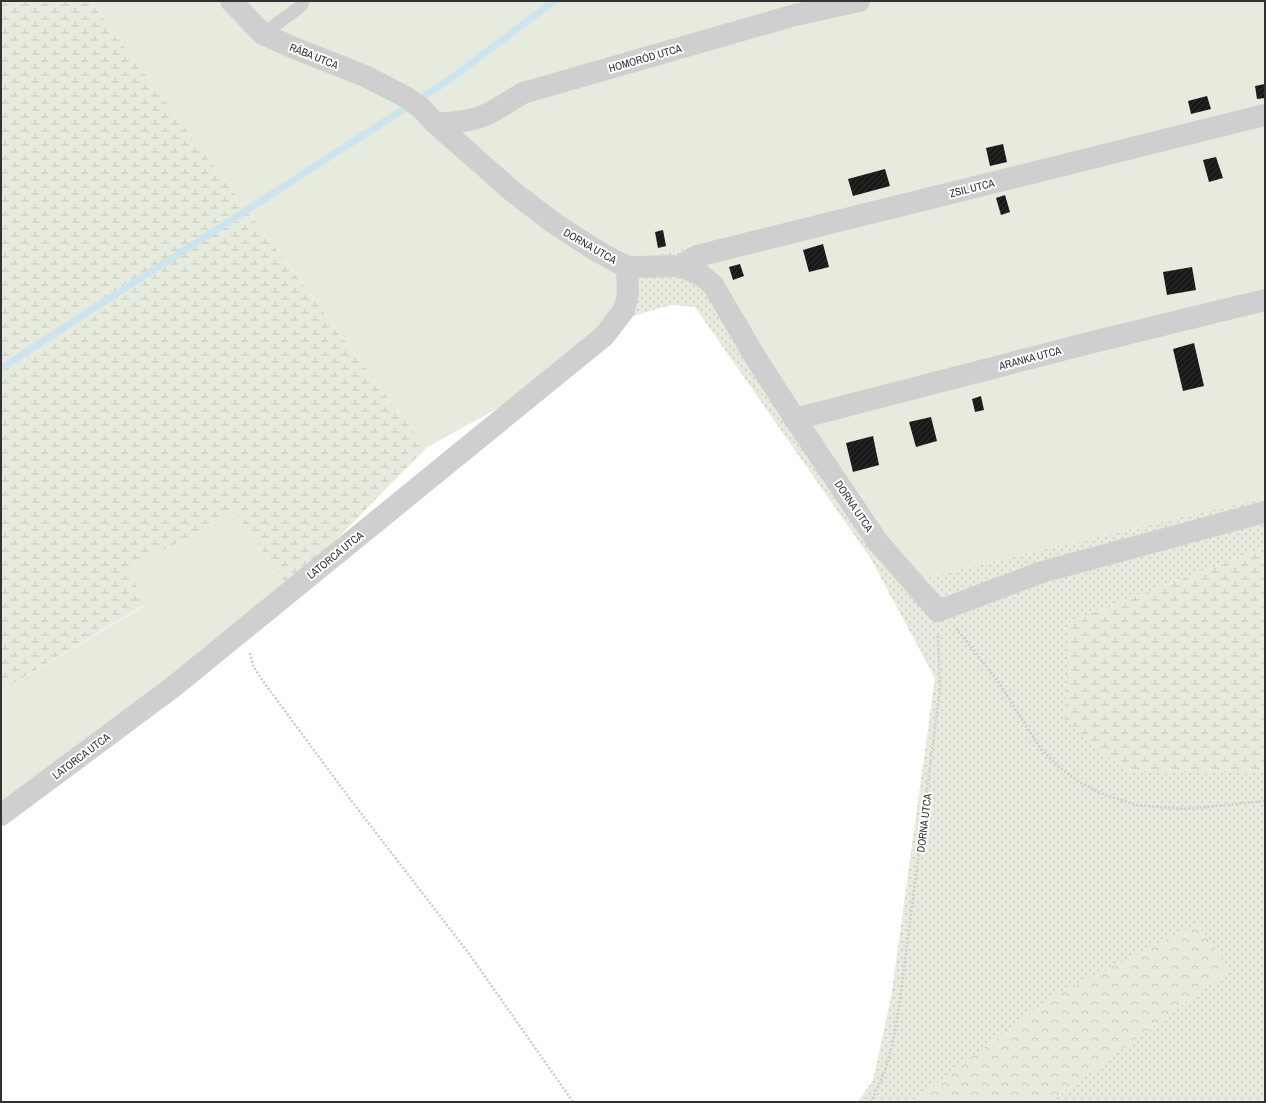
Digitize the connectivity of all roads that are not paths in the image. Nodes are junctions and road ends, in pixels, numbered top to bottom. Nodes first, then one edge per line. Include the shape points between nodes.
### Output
1 (231, 1) edge
2 (303, 1) edge
3 (859, 1) edge
4 (262, 34) junction
5 (421, 109) junction
6 (1265, 115) edge
7 (680, 266) junction
8 (627, 267) junction
9 (1265, 300) edge
10 (795, 419) junction
11 (1265, 512) edge
12 (1, 815) edge

1 - 4 street, RÁBA UTCA
2 - 4 lane via 300,6
3 - 5 street, HOMORÓD UTCA via 795,15 523,93 485,115 471,120 451,123
4 - 5 street, RÁBA UTCA via 365,76
5 - 8 street, DORNA UTCA via 512,191 555,224 597,252
6 - 7 street, ZSIL UTCA via 697,256
7 - 8 street, DORNA UTCA
7 - 10 street, DORNA UTCA via 701,275 713,285
8 - 12 street, LATORCA UTCA via 628,294 624,310 604,336 173,687
9 - 10 street, ARANKA UTCA
10 - 11 street, DORNA UTCA via 877,541 938,611 1042,572

